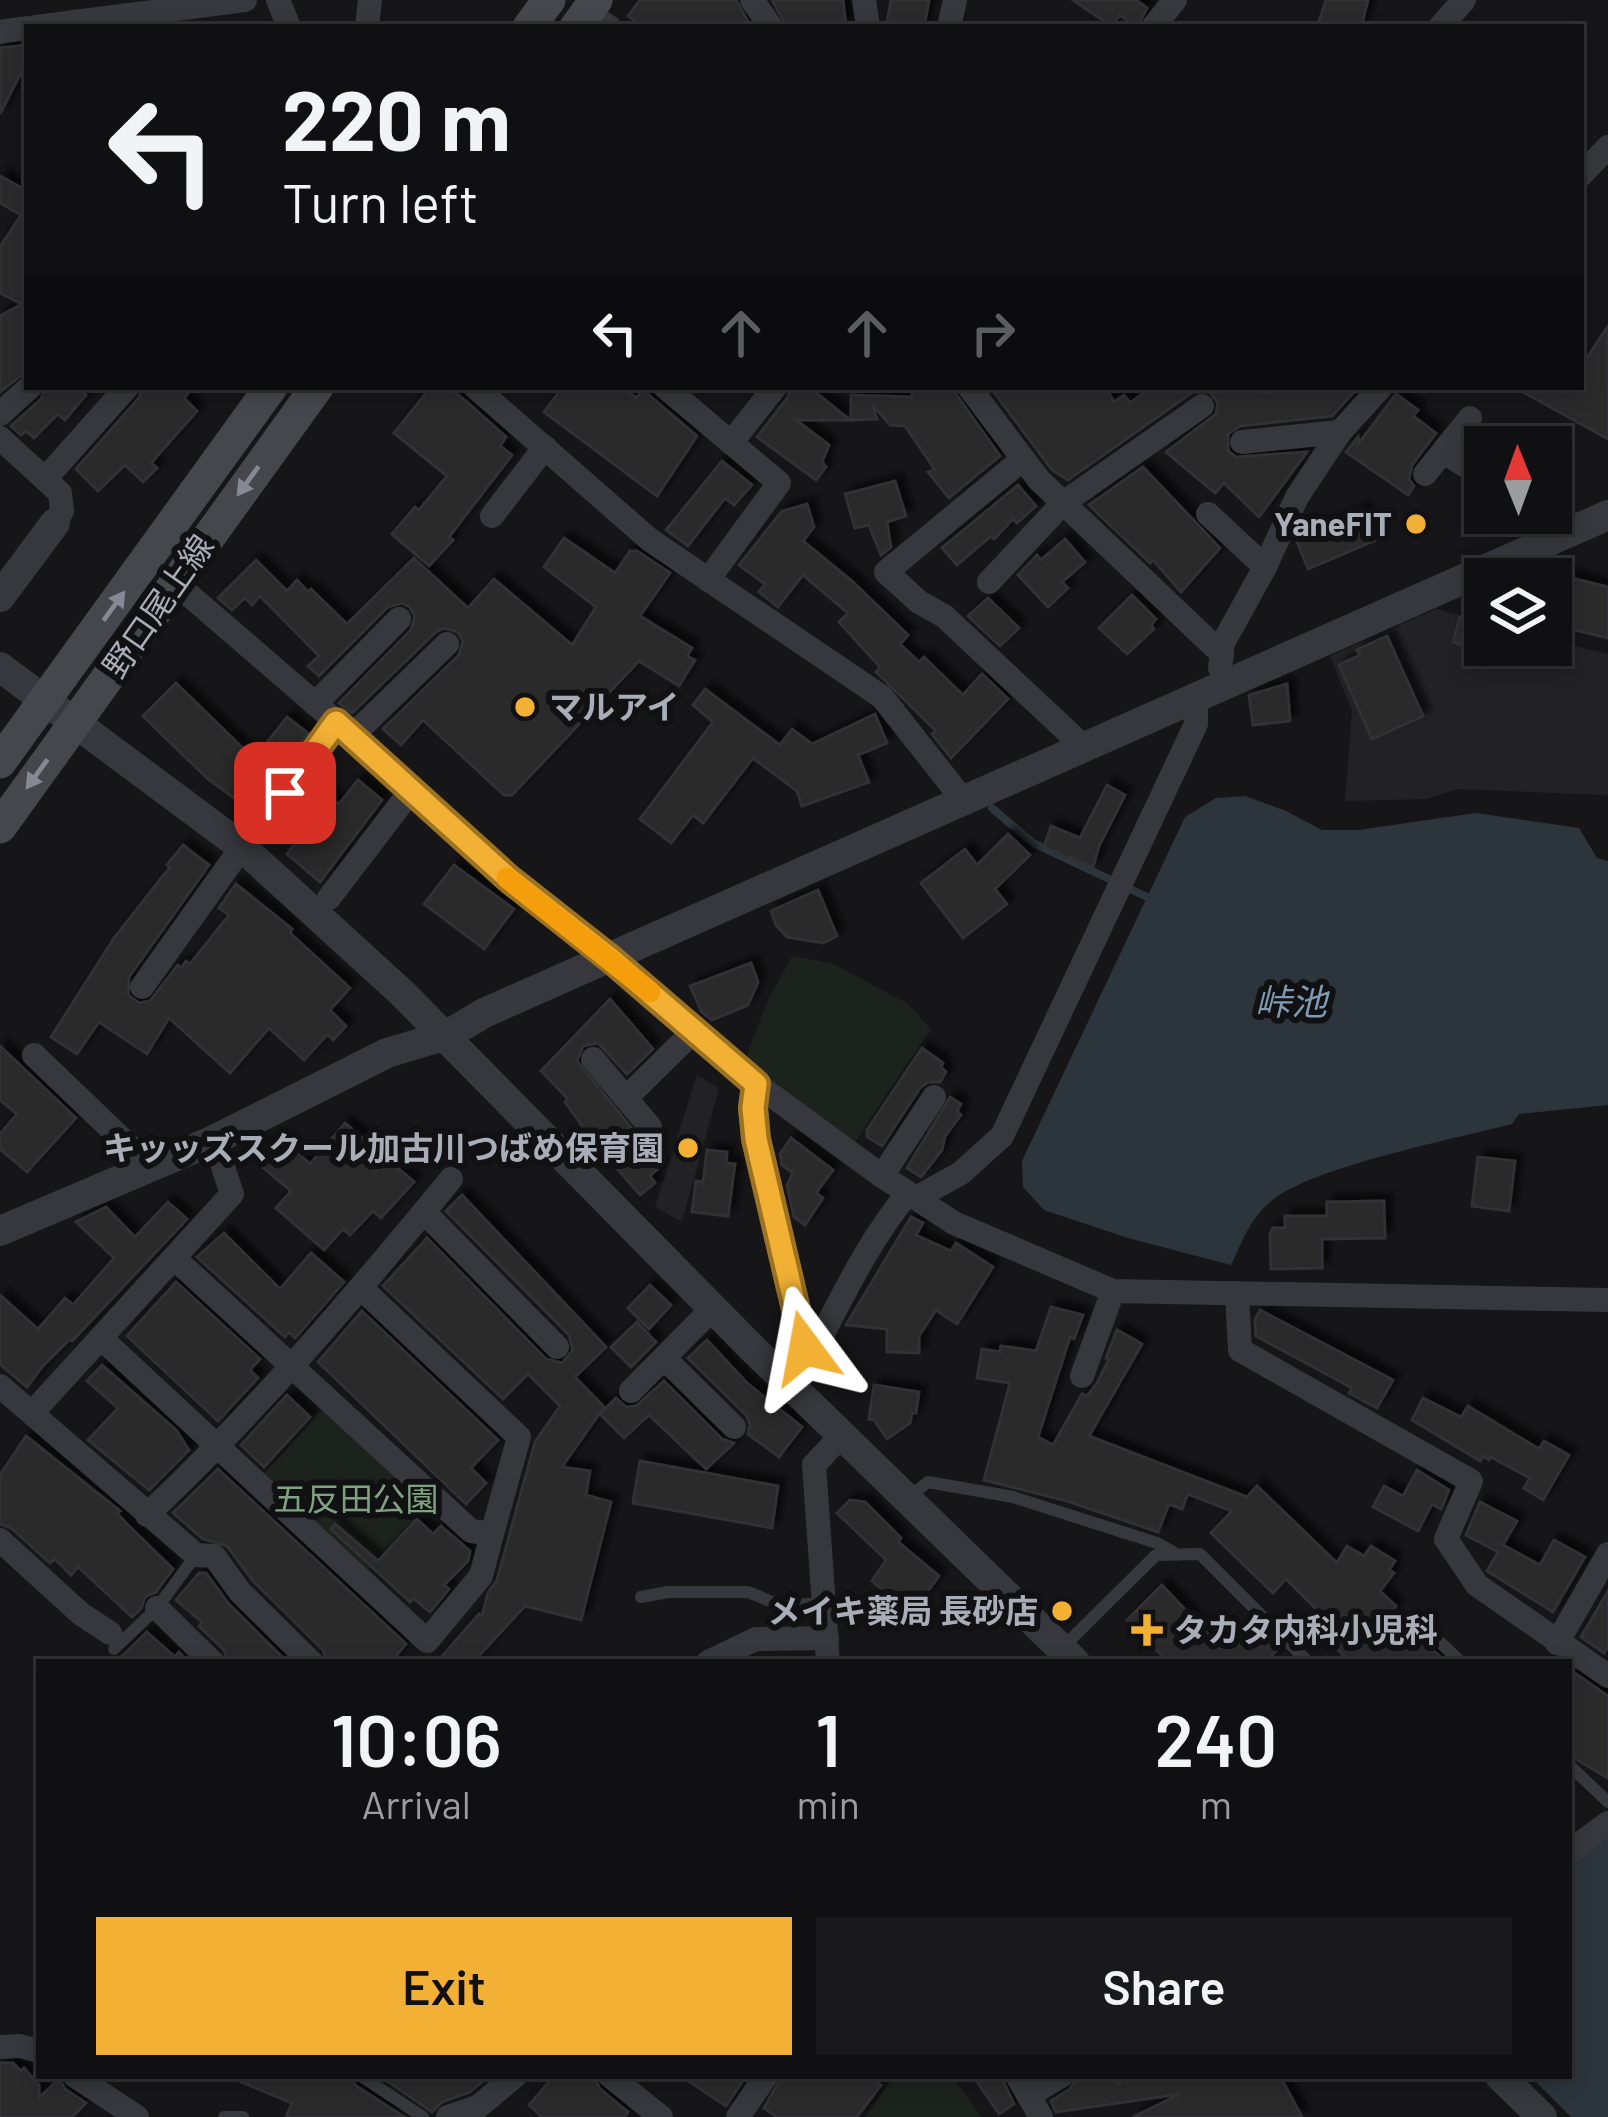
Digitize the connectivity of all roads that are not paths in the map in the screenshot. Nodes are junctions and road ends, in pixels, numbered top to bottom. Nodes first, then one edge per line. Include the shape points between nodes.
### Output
1 (245, 0) edge
2 (1175, 0) edge
3 (1464, 0) edge
4 (106, 8) edge
5 (47, 24) edge
6 (1155, 24) edge
7 (1443, 24) edge
8 (27, 390) edge
9 (269, 390) edge
10 (315, 390) edge
11 (479, 390) edge
12 (518, 390) edge
13 (669, 390) edge
14 (773, 390) edge
15 (971, 390) edge
16 (1378, 390) edge
17 (113, 392) edge
18 (1202, 406) dead end
19 (503, 410) junction
20 (0, 414) edge
21 (1470, 418) dead end
22 (1340, 433) junction
23 (0, 438) edge
24 (1241, 442) dead end
25 (731, 443) junction
26 (545, 447) junction
27 (1444, 453) junction
28 (1023, 459) junction
29 (1464, 465) edge
30 (1425, 474) dead end
31 (46, 478) junction
32 (1063, 503) junction
33 (1208, 514) dead end
34 (1608, 515) edge
35 (492, 516) dead end
36 (55, 524) joint
37 (1572, 528) edge
38 (1575, 530) junction
39 (1265, 567) junction
40 (708, 580) junction
41 (174, 582) junction
42 (989, 582) dead end
43 (0, 597) edge
44 (399, 619) dead end
45 (447, 644) dead end
46 (1222, 654) junction
47 (0, 667) edge
48 (1206, 692) junction
49 (47, 701) junction
50 (315, 704) junction
51 (75, 724) junction
52 (344, 729) junction
53 (1085, 748) junction
54 (0, 762) edge
55 (413, 788) junction
56 (964, 801) junction
57 (0, 826) edge
58 (248, 842) junction
59 (329, 898) dead end
60 (612, 960) junction
61 (142, 987) dead end
62 (694, 1030) junction
63 (447, 1035) junction
64 (34, 1055) dead end
65 (593, 1059) dead end
66 (756, 1084) junction
67 (934, 1097) dead end
68 (626, 1098) junction
69 (650, 1126) dead end
70 (214, 1140) junction
71 (151, 1167) junction
72 (882, 1176) junction
73 (452, 1179) dead end
74 (912, 1196) junction
75 (424, 1212) junction
76 (0, 1232) edge
77 (174, 1258) junction
78 (362, 1289) junction
79 (1112, 1291) junction
80 (1237, 1293) junction
81 (1608, 1300) edge
82 (713, 1308) junction
83 (533, 1324) junction
84 (103, 1340) junction
85 (514, 1342) dead end
86 (557, 1348) dead end
87 (805, 1348) junction
88 (664, 1359) junction
89 (292, 1368) junction
90 (781, 1376) junction
91 (1082, 1376) dead end
92 (0, 1386) edge
93 (632, 1391) dead end
94 (32, 1413) junction
95 (734, 1427) dead end
96 (842, 1435) junction
97 (219, 1447) junction
98 (918, 1490) dead end
99 (147, 1515) junction
100 (492, 1534) junction
101 (0, 1540) edge
102 (1173, 1553) junction
103 (1608, 1554) edge
104 (196, 1555) junction
105 (641, 1597) dead end
106 (824, 1603) junction
107 (157, 1608) junction
108 (1418, 1621) dead end
109 (112, 1641) joint
110 (1557, 1643) junction
111 (828, 1650) edge
112 (1068, 1655) edge
113 (209, 1659) edge
114 (308, 1659) edge
115 (714, 1659) edge
116 (1305, 1659) edge
117 (1457, 1659) edge
118 (1608, 1676) edge
119 (1572, 1768) edge
120 (1608, 1802) edge
121 (1608, 1823) edge
122 (1572, 1850) edge
123 (0, 2047) edge
124 (36, 2050) edge
125 (80, 2079) edge
126 (366, 2079) edge
127 (512, 2079) edge
128 (614, 2079) edge
129 (764, 2079) edge
130 (1056, 2079) edge
131 (1503, 2079) edge
132 (1029, 2096) edge
133 (120, 2113) edge
134 (224, 2117) edge
135 (243, 2117) edge
136 (423, 2117) edge
137 (448, 2117) edge
138 (661, 2117) edge
139 (738, 2117) edge
140 (1541, 2117) edge

1 - 4 street
2 - 6 street
3 - 7 street
4 - 5 street
8 - 20 street
49 -> 9 main road, 野口尾上線
10 -> 41 main road, 野口尾上線
11 - 19 street
12 - 19 street
13 - 25 street
14 - 25 street
15 - 28 street
16 - 22 street
17 - 31 street
18 - 32 street via 1157,423
19 - 26 street
21 - 27 street
22 - 24 street
22 - 39 street via 1297,497
23 - 31 street
25 - 40 street via 779,483
26 - 35 street
26 - 40 street
27 - 29 street
27 - 30 street
28 - 32 street
28 - 53 street via 886,572
31 - 36 street via 60,493
32 - 42 street
32 - 46 street
33 - 39 street
34 - 38 street
36 - 43 street
37 - 38 street
38 - 48 street
39 - 46 street
40 - 56 street via 882,697
41 - 50 street
41 - 51 main road, 野口尾上線
44 - 50 street
45 - 52 street
46 - 48 street
47 - 49 street
48 - 53 street
48 - 74 street via 1002,1136 961,1173
49 - 51 street
49 - 54 main road, 野口尾上線
50 - 52 street
51 -> 57 main road, 野口尾上線
51 - 58 street
52 - 55 street
52 - 58 street
53 - 56 street
55 - 59 street
55 - 60 street
56 - 60 street
58 - 61 street
58 - 63 street
60 - 62 street
60 - 63 street
62 - 66 street
62 - 68 street
63 - 70 street via 386,1053
63 - 82 street
64 - 71 street
65 - 68 street
66 - 72 street
66 - 87 street via 756,1139
67 - 72 street
68 - 69 street
70 - 71 street
70 - 77 street via 232,1194
71 - 76 street
72 - 74 street
73 - 75 street
74 - 79 street via 954,1223
74 - 87 street via 880,1227 817,1345
75 - 78 street
75 - 83 street
77 - 84 street
77 - 89 street
78 - 89 street
78 - 100 street via 519,1437
79 - 80 street
79 - 91 street
80 - 81 street
80 - 110 street via 1240,1350 1471,1480 1446,1539 1477,1586
82 - 88 street
82 - 90 street
83 - 85 street
83 - 86 street
84 - 94 street
84 - 97 street
87 - 90 street
88 - 93 street
88 - 95 street
89 - 97 street
89 - 100 street via 471,1531
90 - 96 street
92 - 94 street
94 - 99 street
96 - 106 street via 814,1465
96 - 112 street
97 - 99 street
97 - 100 street via 427,1641 481,1576
98 - 102 lane via 928,1482 1012,1497
99 - 104 street
101 - 109 street via 88,1604
102 - 112 lane via 1156,1555
102 - 116 lane via 1200,1554
103 - 110 street
104 - 107 lane
104 - 114 street via 214,1556
105 - 106 lane via 748,1592 782,1606
106 - 111 street
107 - 109 lane
107 - 113 street
108 - 117 lane
110 - 118 street
111 - 115 street via 756,1639
119 - 120 lane
121 - 122 street
123 - 124 street
125 - 133 street
126 - 136 lane
127 - 137 street via 478,2108
128 - 138 street
129 - 139 street
130 - 132 street
131 - 140 street
134 - 135 lane

